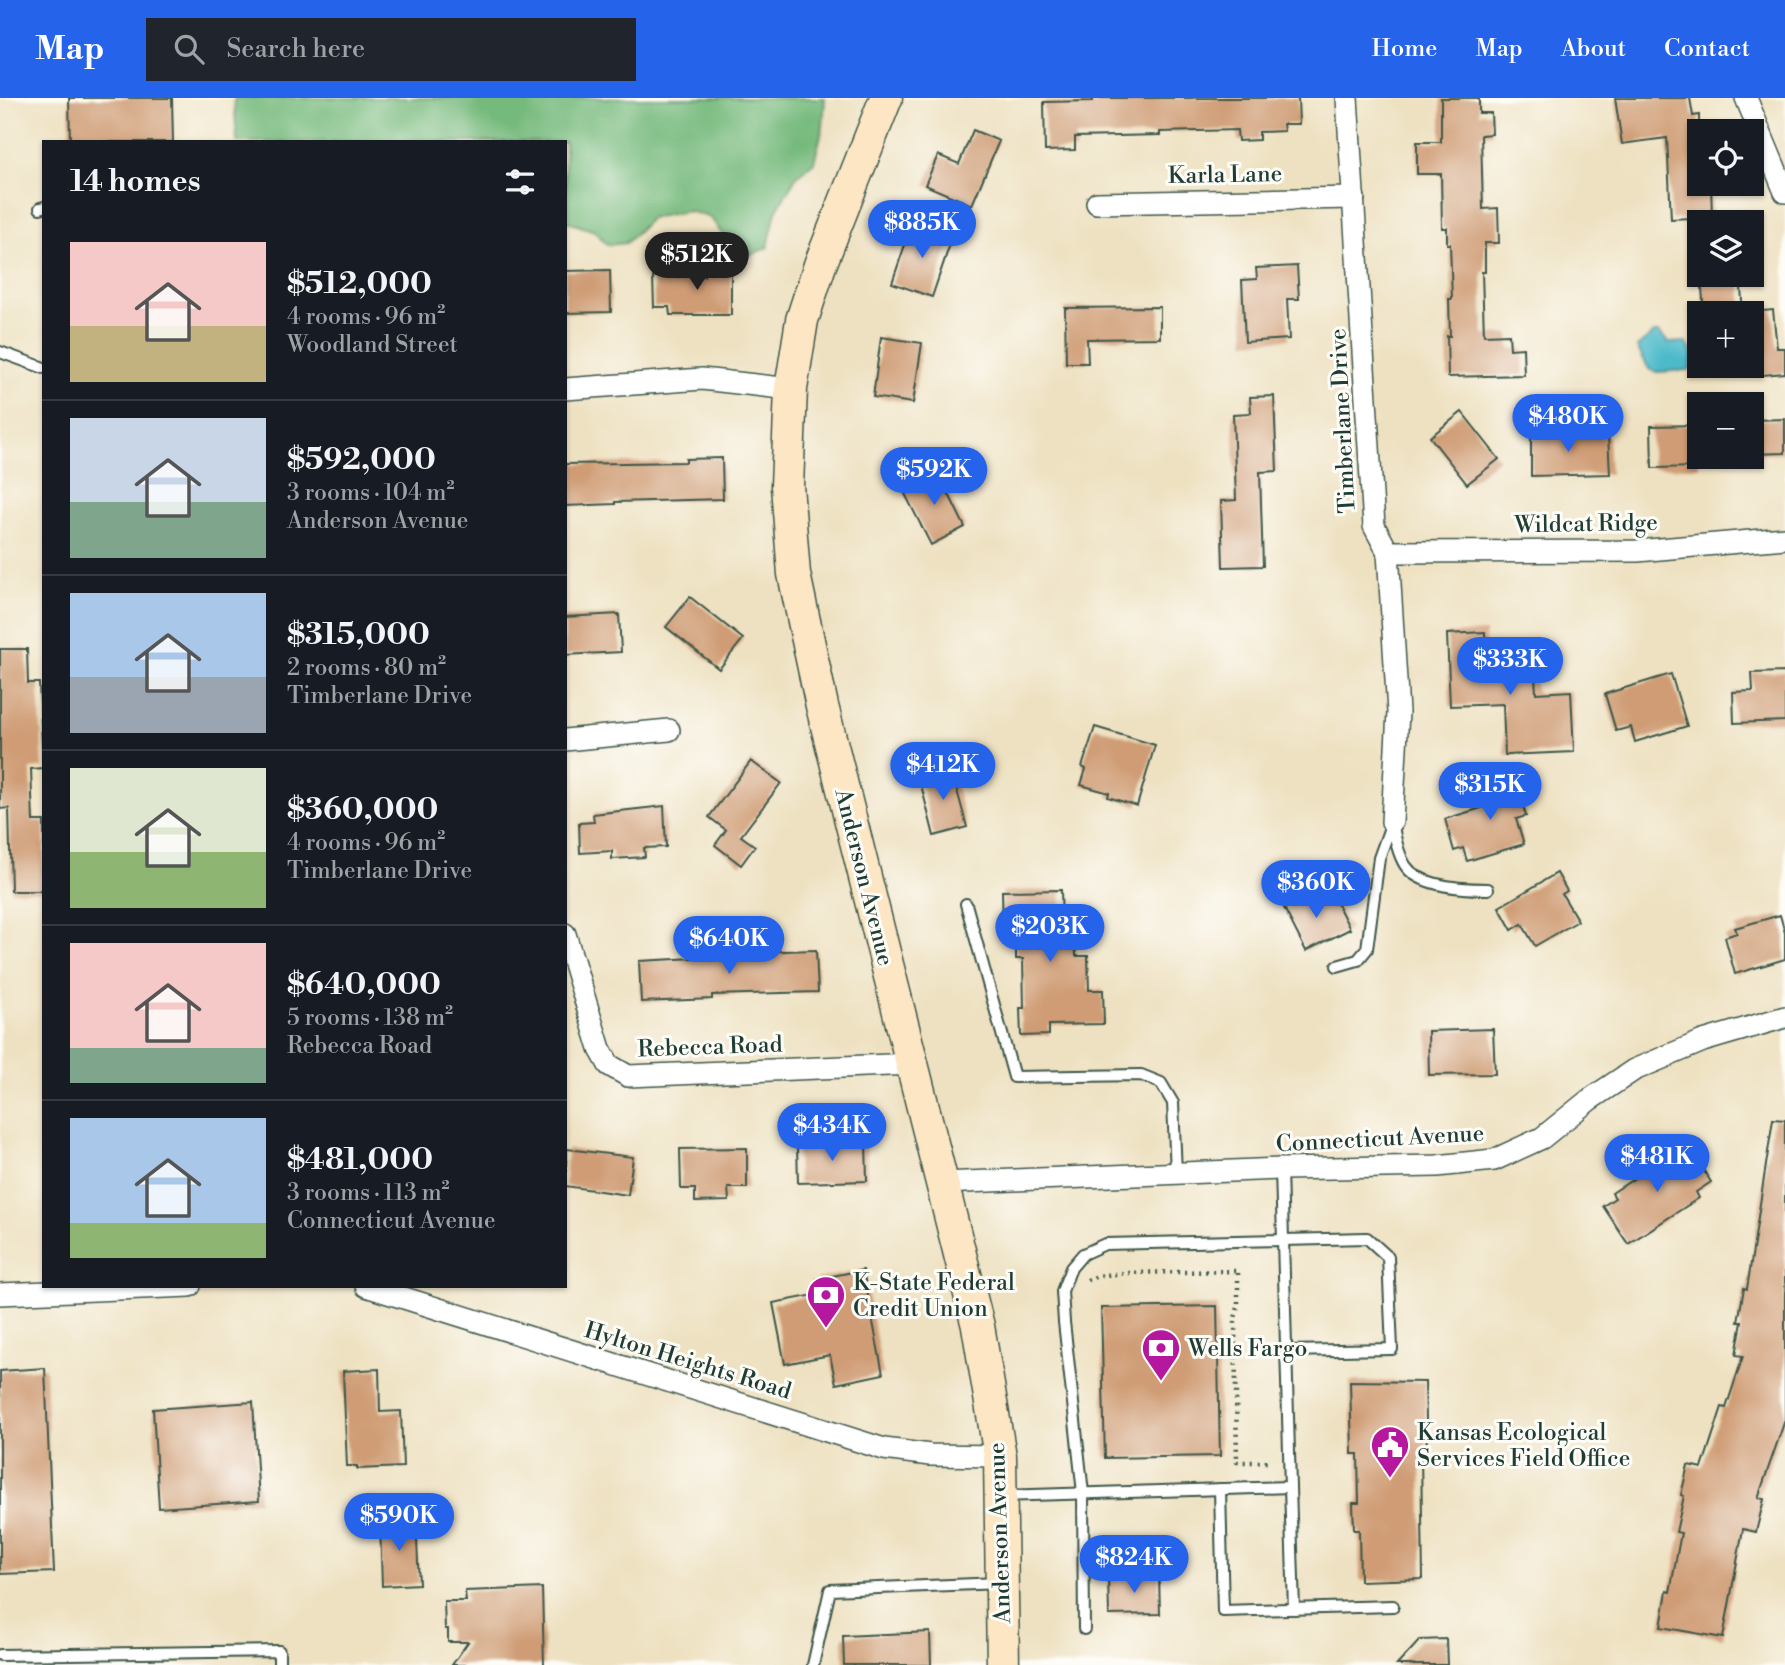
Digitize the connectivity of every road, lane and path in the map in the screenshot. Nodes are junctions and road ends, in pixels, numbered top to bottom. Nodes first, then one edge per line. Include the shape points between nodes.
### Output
1 (886, 98) edge
2 (1348, 98) edge
3 (1746, 98) edge
4 (1785, 192) edge
5 (1354, 198) junction
6 (1097, 203) dead end
7 (0, 352) edge
8 (42, 367) edge
9 (567, 389) edge
10 (791, 389) junction
11 (1785, 538) edge
12 (1388, 552) junction
13 (669, 730) dead end
14 (567, 740) edge
15 (1392, 822) junction
16 (1488, 889) dead end
17 (966, 904) dead end
18 (567, 941) edge
19 (1337, 966) dead end
20 (1785, 1017) edge
21 (913, 1064) junction
22 (1281, 1169) junction
23 (1176, 1173) junction
24 (942, 1182) junction
25 (1283, 1240) junction
26 (142, 1288) edge
27 (372, 1288) edge
28 (1080, 1288) dead end
29 (0, 1294) edge
30 (1286, 1351) junction
31 (1000, 1456) junction
32 (1290, 1463) junction
33 (1290, 1487) junction
34 (1220, 1489) junction
35 (1083, 1493) junction
36 (1001, 1496) junction
37 (1002, 1583) junction
38 (1393, 1606) dead end
39 (1294, 1609) junction
40 (1084, 1629) dead end
41 (0, 1655) edge
42 (279, 1665) edge
43 (813, 1665) edge
44 (1003, 1665) edge

1 - 10 main road, Anderson Avenue via 805,309
2 - 5 street, Timberlane Drive
3 - 4 street
5 - 6 street, Karla Lane
5 - 12 street, Timberlane Drive via 1374,526
7 - 8 lane
9 - 10 street via 702,379
10 - 21 main road, Anderson Avenue via 787,486 794,574 822,706
11 - 12 street, Wildcat Ridge via 1637,551
12 - 15 street, Timberlane Drive via 1398,712
13 - 14 street
15 - 16 lane via 1406,867 1418,876 1442,886
15 - 19 lane via 1380,858 1367,949 1358,960
17 - 23 lane via 1014,1077 1141,1074 1161,1083 1173,1103
18 - 21 street, Rebecca Road via 600,1049 609,1065 628,1076
20 - 22 street, Connecticut Avenue via 1703,1041 1634,1070 1542,1138 1494,1160 1437,1166
21 - 24 main road, Anderson Avenue
22 - 23 street, Connecticut Avenue
22 - 25 lane
23 - 24 street, Connecticut Avenue
24 - 31 main road, Anderson Avenue via 978,1326
25 - 30 lane
25 - 30 lane via 1367,1238 1388,1257 1392,1349
25 - 35 lane via 1105,1244 1083,1254 1071,1268 1062,1291
26 - 29 street
27 - 31 street, Hylton Heights Road via 884,1449
28 - 32 path via 1098,1276 1238,1271 1237,1462
30 - 32 lane
31 - 36 main road, Anderson Avenue
32 - 33 lane
33 - 34 lane
33 - 39 lane
34 - 35 lane
34 - 39 lane via 1223,1611
35 - 36 lane
35 - 40 lane
36 - 37 main road, Anderson Avenue
37 - 43 lane via 830,1590
37 - 44 main road, Anderson Avenue
38 - 39 lane
41 - 42 lane via 279,1651

